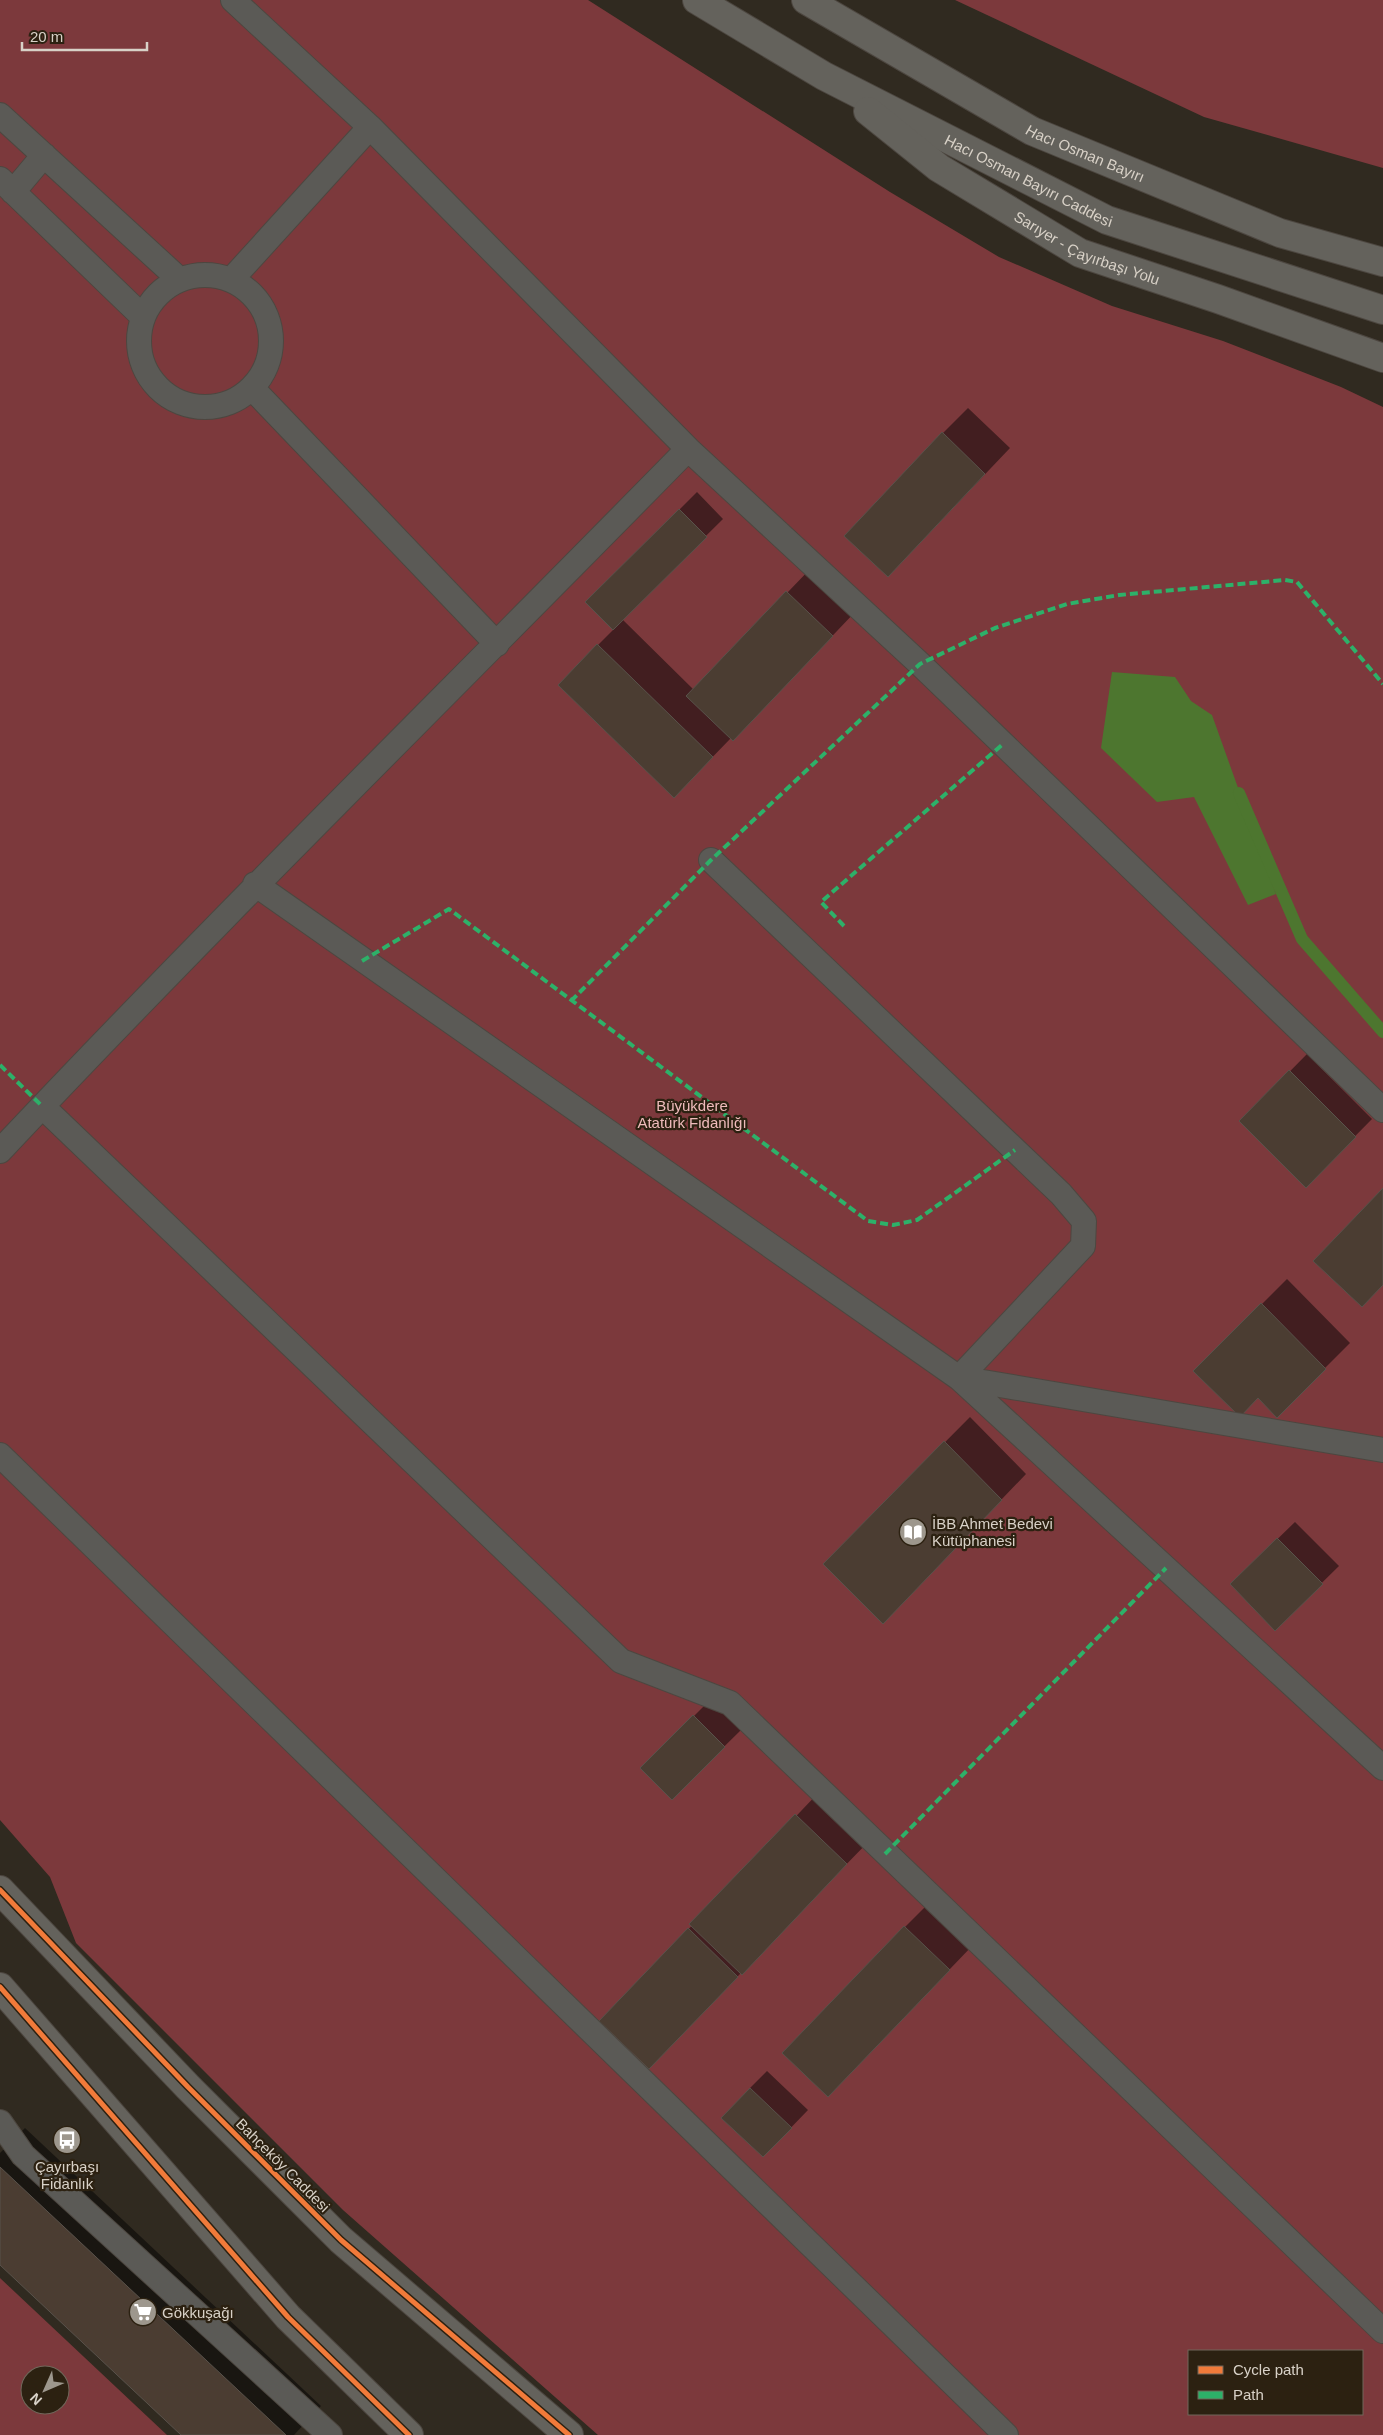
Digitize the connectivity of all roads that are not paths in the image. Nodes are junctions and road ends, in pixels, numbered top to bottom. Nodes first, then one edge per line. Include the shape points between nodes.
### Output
1 (234, 0) edge
2 (697, 0) edge
3 (806, 0) edge
4 (824, 76) junction
5 (0, 116) edge
6 (370, 127) junction
7 (44, 155) junction
8 (6, 186) edge
9 (1383, 262) edge
10 (180, 280) junction
11 (231, 280) junction
12 (1383, 310) edge
13 (143, 317) junction
14 (1383, 358) edge
15 (252, 388) junction
16 (688, 449) junction
17 (497, 644) junction
18 (711, 860) dead end
19 (255, 884) junction
20 (42, 1106) junction
21 (1383, 1110) edge
22 (0, 1151) edge
23 (959, 1378) junction
24 (1383, 1450) edge
25 (0, 1455) edge
26 (1383, 1768) edge
27 (0, 1890) edge
28 (0, 1987) edge
29 (0, 2122) edge
30 (1383, 2331) edge
31 (330, 2435) edge
32 (409, 2435) edge
33 (569, 2435) edge
34 (1006, 2435) edge

1 - 6 lane
2 - 4 main road, Hacı Osman Bayırı Caddesi
3 - 9 main road, Hacı Osman Bayırı via 1032,131 1280,233
4 - 12 main road, Hacı Osman Bayırı Caddesi via 1107,220
4 - 14 main road, Sarıyer - Çayırbaşı Yolu via 939,168 1080,253
5 - 7 lane
6 - 11 lane
6 - 16 lane
7 - 8 lane
7 - 10 lane
8 - 13 lane
10 - 11 lane via 205,274
10 - 13 lane via 158,295
11 - 15 lane via 253,294 267,316 272,342 267,367
13 - 15 lane via 139,343 145,368 160,389 181,402 206,408 231,402
15 - 17 lane
16 - 17 lane
16 - 21 lane via 920,664
17 - 19 lane
18 - 23 lane via 1061,1194 1084,1221 1083,1246
19 - 20 lane
19 - 23 lane
20 - 22 lane
20 - 30 lane via 621,1662 730,1702
23 - 24 lane
23 - 26 lane
25 - 34 lane
27 - 33 main road, Bahçeköy Caddesi via 340,2240
28 - 32 main road via 288,2317
29 - 31 lane via 23,2155

